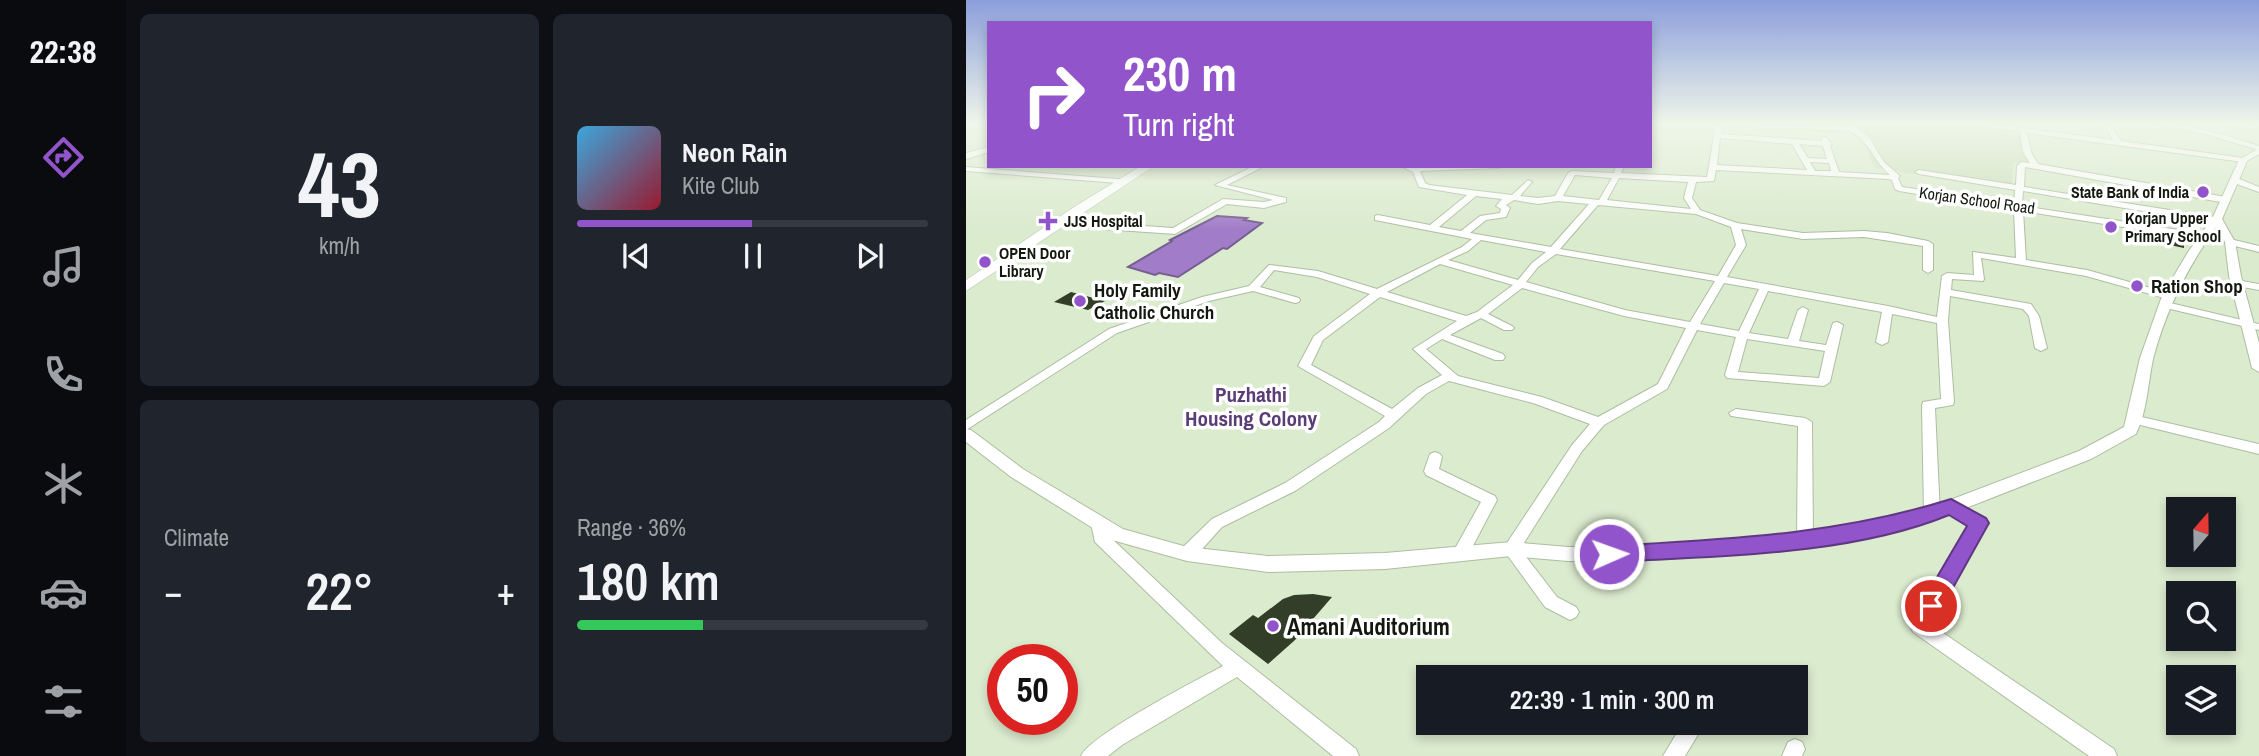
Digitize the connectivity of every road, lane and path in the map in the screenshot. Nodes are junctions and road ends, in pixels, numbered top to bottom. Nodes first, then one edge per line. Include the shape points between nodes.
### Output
1 (1713, 159) edge
2 (1879, 159) edge
3 (2031, 159) edge
4 (2240, 159) edge
5 (1806, 160) joint
6 (2243, 160) joint
7 (1832, 161) joint
8 (2035, 164) junction
9 (1712, 167) junction
10 (1142, 168) edge
11 (1143, 168) edge
12 (1257, 168) edge
13 (1410, 168) edge
14 (1619, 168) edge
15 (966, 169) edge
16 (1572, 170) edge
17 (1919, 172) dead end
18 (1813, 173) junction
19 (1836, 174) junction
20 (1617, 177) junction
21 (1893, 177) dead end
22 (1693, 180) junction
23 (2234, 180) junction
24 (1118, 181) junction
25 (1528, 182) dead end
26 (2018, 189) junction
27 (2259, 190) edge
28 (1473, 194) junction
29 (1514, 198) junction
30 (1558, 198) junction
31 (2226, 200) junction
32 (1598, 203) junction
33 (2018, 206) junction
34 (1696, 212) junction
35 (1378, 218) dead end
36 (2216, 220) junction
37 (1060, 223) junction
38 (1735, 225) junction
39 (1430, 229) junction
40 (1462, 235) junction
41 (2205, 237) junction
42 (1478, 238) junction
43 (2230, 242) junction
44 (2259, 249) edge
45 (1552, 252) junction
46 (1439, 261) junction
47 (2021, 261) junction
48 (1928, 270) dead end
49 (1720, 280) junction
50 (2236, 283) junction
51 (966, 284) edge
52 (1518, 286) junction
53 (1765, 287) junction
54 (2259, 287) edge
55 (1253, 288) junction
56 (1945, 292) junction
57 (1378, 293) junction
58 (1296, 300) dead end
59 (2167, 300) junction
60 (1888, 309) junction
61 (1803, 310) dead end
62 (1481, 314) junction
63 (1466, 320) junction
64 (1942, 321) junction
65 (1837, 325) dead end
66 (1693, 326) junction
67 (2254, 326) edge
68 (1508, 328) dead end
69 (1441, 335) junction
70 (1742, 335) junction
71 (1882, 342) dead end
72 (1792, 343) junction
73 (2041, 348) dead end
74 (1831, 349) junction
75 (1499, 357) dead end
76 (2259, 366) edge
77 (1450, 376) junction
78 (1736, 413) dead end
79 (1391, 417) junction
80 (2133, 419) junction
81 (1599, 422) junction
82 (966, 426) edge
83 (966, 433) edge
84 (2259, 449) edge
85 (1435, 457) dead end
86 (1951, 506) junction
87 (1932, 514) junction
88 (1099, 524) junction
89 (1805, 539) junction
90 (1511, 549) junction
91 (1187, 554) junction
92 (1460, 554) junction
93 (1570, 612) dead end
94 (1238, 667) junction
95 (1687, 735) edge
96 (1091, 756) edge
97 (1349, 756) edge
98 (1673, 756) edge
99 (2108, 756) edge

1 - 9 street
2 - 21 street
3 - 8 street
4 - 6 street
5 - 7 street
5 - 18 street
6 - 23 main road
7 - 19 street
8 - 26 street via 2021,166
8 - 31 street
9 - 18 street, Korjan School Road
9 - 22 street via 1711,179
10 - 24 highway
11 - 37 highway
12 - 37 street via 1219,185 1283,200 1264,205 1229,200 1175,231
13 - 28 street via 1422,185
14 - 20 street
15 - 24 street
16 - 20 street
16 - 30 street
17 - 26 street
18 - 19 street, Korjan School Road
19 - 33 street, Korjan School Road via 1889,177 1899,189
20 - 22 street
20 - 32 street
22 - 34 street via 1688,198
23 - 27 street
23 - 31 main road
24 - 51 highway
25 - 29 street
26 - 33 street
26 - 36 street
28 - 29 street
28 - 39 street
29 - 30 street
29 - 40 street via 1500,206 1506,208 1503,215 1483,218
30 - 32 street
31 - 36 main road
32 - 34 street
32 - 45 street
33 - 41 street, Korjan School Road
33 - 47 street
34 - 38 street
35 - 39 street
36 - 41 main road
36 - 43 main road
37 - 51 highway
38 - 48 street via 1803,236 1864,234 1928,244
38 - 49 street via 1741,245
39 - 40 street
40 - 42 street
41 - 59 main road
42 - 45 street
42 - 46 street
43 - 44 street
43 - 50 main road
45 - 49 street
45 - 52 street
46 - 52 street
46 - 57 street
47 - 56 street via 1976,254 1979,279 1947,276
47 - 59 street via 2087,273
49 - 53 street
49 - 66 street
50 - 54 street
50 - 67 main road
52 - 62 street
52 - 66 street
53 - 60 street
53 - 70 street
55 - 57 street via 1272,267 1281,267
55 - 58 street
55 - 82 street via 1113,331
56 - 64 street
56 - 73 street via 2027,306
57 - 63 street
57 - 79 street via 1318,338 1304,366
59 - 67 street
59 - 80 main road
60 - 64 street
60 - 71 street
61 - 72 street
62 - 63 street
62 - 68 street
63 - 69 street
64 - 87 street via 1948,402 1928,405
65 - 74 street
66 - 70 street
66 - 81 street via 1663,386
67 - 76 main road
69 - 75 street
69 - 77 street via 1419,349
70 - 72 street
70 - 74 street via 1731,375 1824,382
72 - 74 street
77 - 79 street via 1422,391
77 - 81 street
78 - 89 street via 1805,422
79 - 91 street via 1290,486 1217,523
80 - 84 street
80 - 86 main road via 2131,430 2085,455
81 - 90 street
83 - 88 main road via 1017,473
85 - 92 street via 1431,471 1490,500
86 - 87 main road
86 - 99 street via 1979,523 1919,626
87 - 89 main road
88 - 91 main road via 1118,535
88 - 94 street via 1101,538
89 - 90 main road via 1630,554
90 - 92 main road
90 - 93 street via 1551,602
91 - 92 main road via 1268,564
94 - 96 street
94 - 97 street
95 - 98 street

